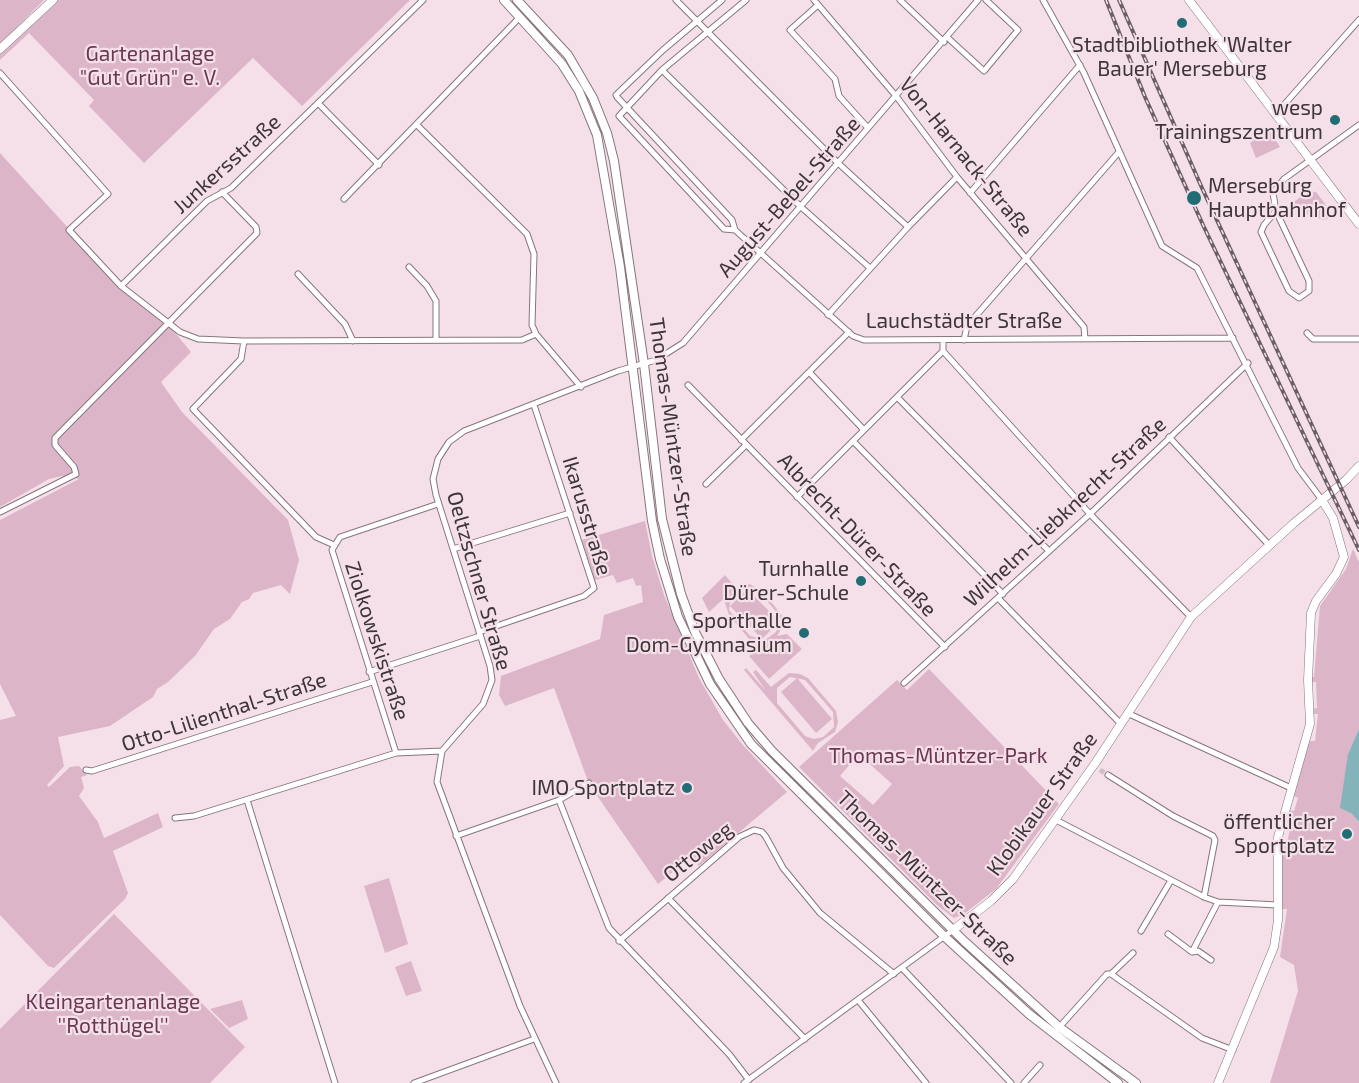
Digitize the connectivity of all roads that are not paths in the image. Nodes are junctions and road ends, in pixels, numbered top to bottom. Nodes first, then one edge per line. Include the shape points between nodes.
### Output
1 (53, 0) edge
2 (423, 0) edge
3 (504, 0) edge
4 (517, 0) edge
5 (676, 0) edge
6 (722, 0) edge
7 (746, 0) edge
8 (900, 0) edge
9 (978, 0) edge
10 (986, 0) edge
11 (1043, 0) edge
12 (1189, 0) edge
13 (816, 3) edge
14 (521, 17) junction
15 (1359, 20) edge
16 (697, 22) junction
17 (708, 32) junction
18 (946, 40) junction
19 (0, 50) edge
20 (1080, 65) junction
21 (662, 70) junction
22 (0, 73) edge
23 (896, 96) junction
24 (318, 103) junction
25 (625, 107) junction
26 (1275, 115) junction
27 (417, 125) junction
28 (1359, 125) edge
29 (868, 128) junction
30 (1119, 152) junction
31 (1310, 161) junction
32 (838, 163) junction
33 (379, 165) junction
34 (957, 177) junction
35 (222, 192) junction
36 (970, 193) junction
37 (344, 199) dead end
38 (801, 207) junction
39 (1276, 211) junction
40 (1359, 224) edge
41 (908, 227) junction
42 (735, 230) junction
43 (760, 255) junction
44 (1026, 257) junction
45 (409, 267) dead end
46 (870, 268) junction
47 (298, 274) dead end
48 (122, 286) junction
49 (828, 315) junction
50 (168, 324) junction
51 (849, 332) junction
52 (1307, 333) dead end
53 (536, 334) junction
54 (1233, 338) junction
55 (1085, 339) junction
56 (1359, 339) edge
57 (436, 340) junction
58 (943, 340) junction
59 (964, 340) junction
60 (244, 341) junction
61 (353, 341) junction
62 (943, 351) junction
63 (1248, 363) junction
64 (644, 364) junction
65 (633, 366) junction
66 (810, 373) junction
67 (688, 386) dead end
68 (581, 387) junction
69 (897, 397) junction
70 (534, 405) junction
71 (864, 430) junction
72 (1169, 437) junction
73 (741, 440) junction
74 (852, 441) junction
75 (746, 445) junction
76 (1359, 466) edge
77 (706, 484) dead end
78 (797, 497) junction
79 (1322, 500) junction
80 (438, 504) junction
81 (0, 512) edge
82 (570, 513) junction
83 (1090, 513) junction
84 (334, 545) junction
85 (1269, 545) junction
86 (453, 549) junction
87 (1049, 551) junction
88 (1000, 596) junction
89 (1191, 617) junction
90 (480, 634) junction
91 (945, 647) junction
92 (369, 672) junction
93 (372, 682) junction
94 (904, 683) dead end
95 (1127, 713) junction
96 (1120, 723) junction
97 (442, 751) junction
98 (396, 753) junction
99 (86, 770) dead end
100 (1108, 775) tunnel mouth
101 (589, 783) dead end
102 (1291, 788) junction
103 (247, 800) junction
104 (559, 800) junction
105 (175, 818) dead end
106 (1056, 820) junction
107 (456, 836) junction
108 (1170, 882) junction
109 (1204, 897) junction
110 (668, 898) junction
111 (1218, 902) junction
112 (1278, 906) junction
113 (953, 930) junction
114 (1141, 931) dead end
115 (1168, 934) dead end
116 (945, 937) junction
117 (619, 941) junction
118 (1132, 952) dead end
119 (1192, 952) junction
120 (1211, 960) dead end
121 (902, 968) junction
122 (894, 974) junction
123 (1109, 974) junction
124 (858, 1000) junction
125 (1063, 1023) dead end
126 (534, 1039) junction
127 (805, 1039) junction
128 (1233, 1050) junction
129 (1040, 1065) dead end
130 (749, 1080) edge
131 (335, 1083) edge
132 (414, 1083) edge
133 (556, 1083) edge
134 (758, 1083) edge
135 (926, 1083) edge
136 (1011, 1083) edge
137 (1024, 1083) edge
138 (1118, 1083) edge
139 (1136, 1083) edge
140 (1218, 1083) edge

1 - 19 street
2 - 24 street, Junkersstraße
3 - 14 main road, Thomas-Müntzer-Straße
4 - 64 main road, Thomas-Müntzer-Straße via 550,33 574,65 607,133
5 - 16 street
6 - 16 street
7 - 17 street
8 - 18 street
9 - 18 street, August-Bebel-Straße
10 - 18 street via 1018,30 984,71
11 - 20 street
12 - 26 street
13 - 23 street, Von-Harnack-Straße
13 - 29 street via 790,30 835,79 839,96
14 - 27 street
14 - 65 main road, Thomas-Müntzer-Straße via 572,78 597,135
15 - 26 street
16 - 17 street
16 - 25 street via 616,95
17 - 21 street
17 - 32 street
18 - 23 street, August-Bebel-Straße
20 - 30 street
20 - 36 street
21 - 25 street
21 - 38 street
22 - 48 street via 108,194 69,230
23 - 29 street, August-Bebel-Straße
23 - 34 street, Von-Harnack-Straße
24 - 33 street
24 - 35 street, Junkersstraße via 231,189
25 - 42 street, Lauchstädter Straße via 732,220
25 - 42 street, Lauchstädter Straße via 619,116 723,229
26 - 31 street
27 - 33 street
27 - 53 street via 527,234 534,254 532,325
28 - 31 street
29 - 32 street, August-Bebel-Straße
30 - 44 street
30 - 54 street via 1162,246 1197,267
31 - 39 street via 1276,187 1272,198
31 - 40 street
32 - 38 street, August-Bebel-Straße
32 - 41 street
33 - 37 street
34 - 36 street, Von-Harnack-Straße
34 - 41 street
35 - 48 street, Junkersstraße via 207,201
35 - 50 street via 256,227 257,233
36 - 44 street, Von-Harnack-Straße
38 - 43 street, August-Bebel-Straße
38 - 46 street
39 - 39 street via 1309,281 1309,291 1299,298 1289,291 1261,232
41 - 46 street
42 - 43 street, Lauchstädter Straße
43 - 49 street, Lauchstädter Straße
43 - 64 street, August-Bebel-Straße via 683,343 664,357
44 - 55 street, Von-Harnack-Straße via 1084,327
44 - 59 street via 967,326
45 - 57 street via 436,301
46 - 49 street
47 - 61 street via 345,324
48 - 50 street
49 - 51 street, Lauchstädter Straße
50 - 60 street via 198,339
50 - 81 street via 55,438 55,445 76,474
51 - 58 street, Lauchstädter Straße via 864,340
51 - 66 street
52 - 56 street via 1313,339
53 - 57 street via 522,340
53 - 68 street
54 - 55 street, Lauchstädter Straße
54 - 63 street
55 - 59 street, Lauchstädter Straße
57 - 61 street
58 - 59 street, Lauchstädter Straße
58 - 62 street
60 - 61 street
60 - 84 street via 241,359 193,409 316,537
62 - 69 street
62 - 83 street
63 - 72 street, Wilhelm-Liebknecht-Straße
63 - 79 street via 1298,468
64 - 65 street, Oeltzschner Straße
64 - 113 main road, Thomas-Müntzer-Straße via 662,519 687,612 719,679 748,723 805,785
65 - 68 street, Oeltzschner Straße
65 - 116 main road, Thomas-Müntzer-Straße via 652,521 678,617 710,684 751,744
66 - 71 street
66 - 73 street
67 - 73 street, Albrecht-Dürer-Straße
68 - 70 street, Oeltzschner Straße
69 - 71 street
69 - 87 street
70 - 80 street, Oeltzschner Straße via 464,431 449,442 434,470
70 - 82 street, Ikarusstraße
71 - 74 street
72 - 83 street, Wilhelm-Liebknecht-Straße
72 - 85 street
73 - 75 street, Albrecht-Dürer-Straße
74 - 78 street
74 - 88 street
75 - 77 street
75 - 78 street, Albrecht-Dürer-Straße
76 - 79 street, Klobikauer Straße
78 - 91 street, Albrecht-Dürer-Straße
79 - 85 street, Klobikauer Straße
79 - 102 street via 1333,518 1344,557 1311,614 1310,724
80 - 84 street, Ziolkowskistraße via 340,537
80 - 86 street, Oeltzschner Straße
82 - 86 street
82 - 90 street, Ikarusstraße via 593,583 592,592
83 - 87 street, Wilhelm-Liebknecht-Straße
83 - 89 street
84 - 92 street, Ziolkowskistraße via 332,556
85 - 89 street, Klobikauer Straße
86 - 90 street, Oeltzschner Straße
87 - 88 street, Wilhelm-Liebknecht-Straße
88 - 91 street, Wilhelm-Liebknecht-Straße
88 - 96 street
89 - 95 street, Klobikauer Straße
90 - 92 street
90 - 97 street, Oeltzschner Straße via 491,670 489,694
91 - 94 street, Wilhelm-Liebknecht-Straße
92 - 93 street, Ziolkowskistraße
93 - 98 street, Ziolkowskistraße
93 - 99 street, Otto-Lilienthal-Straße
95 - 96 street, Klobikauer Straße
95 - 102 street
96 - 106 street, Klobikauer Straße via 1097,768
97 - 98 street
97 - 107 street via 437,782
98 - 103 street
100 - 109 street via 1213,836
101 - 104 street
102 - 112 street via 1278,837
103 - 105 street
103 - 131 street
104 - 107 street
104 - 117 street via 604,921
106 - 108 street
106 - 113 street, Klobikauer Straße via 1002,891
107 - 126 street
108 - 109 street
108 - 114 street
109 - 111 street
110 - 117 street, Ottoweg
110 - 122 street, Ottoweg via 739,837 754,830 762,832 783,868 820,913
110 - 127 street
111 - 112 street
111 - 119 street
112 - 128 street via 1269,964
113 - 116 street, Klobikauer Straße
113 - 139 main road, Thomas-Müntzer-Straße via 1043,1013
115 - 119 street
116 - 121 street, Klobikauer Straße
116 - 138 main road, Thomas-Müntzer-Straße via 1029,1014
117 - 130 street via 729,1054
118 - 123 street
119 - 120 street via 1198,951
121 - 122 street, Klobikauer Straße
121 - 136 street
122 - 124 street, Klobikauer Straße
123 - 125 street
123 - 128 street via 1202,1038
124 - 127 street, Klobikauer Straße
124 - 135 street
126 - 132 street
126 - 133 street
127 - 130 street, Klobikauer Straße
128 - 140 street
129 - 137 street
130 - 134 street

